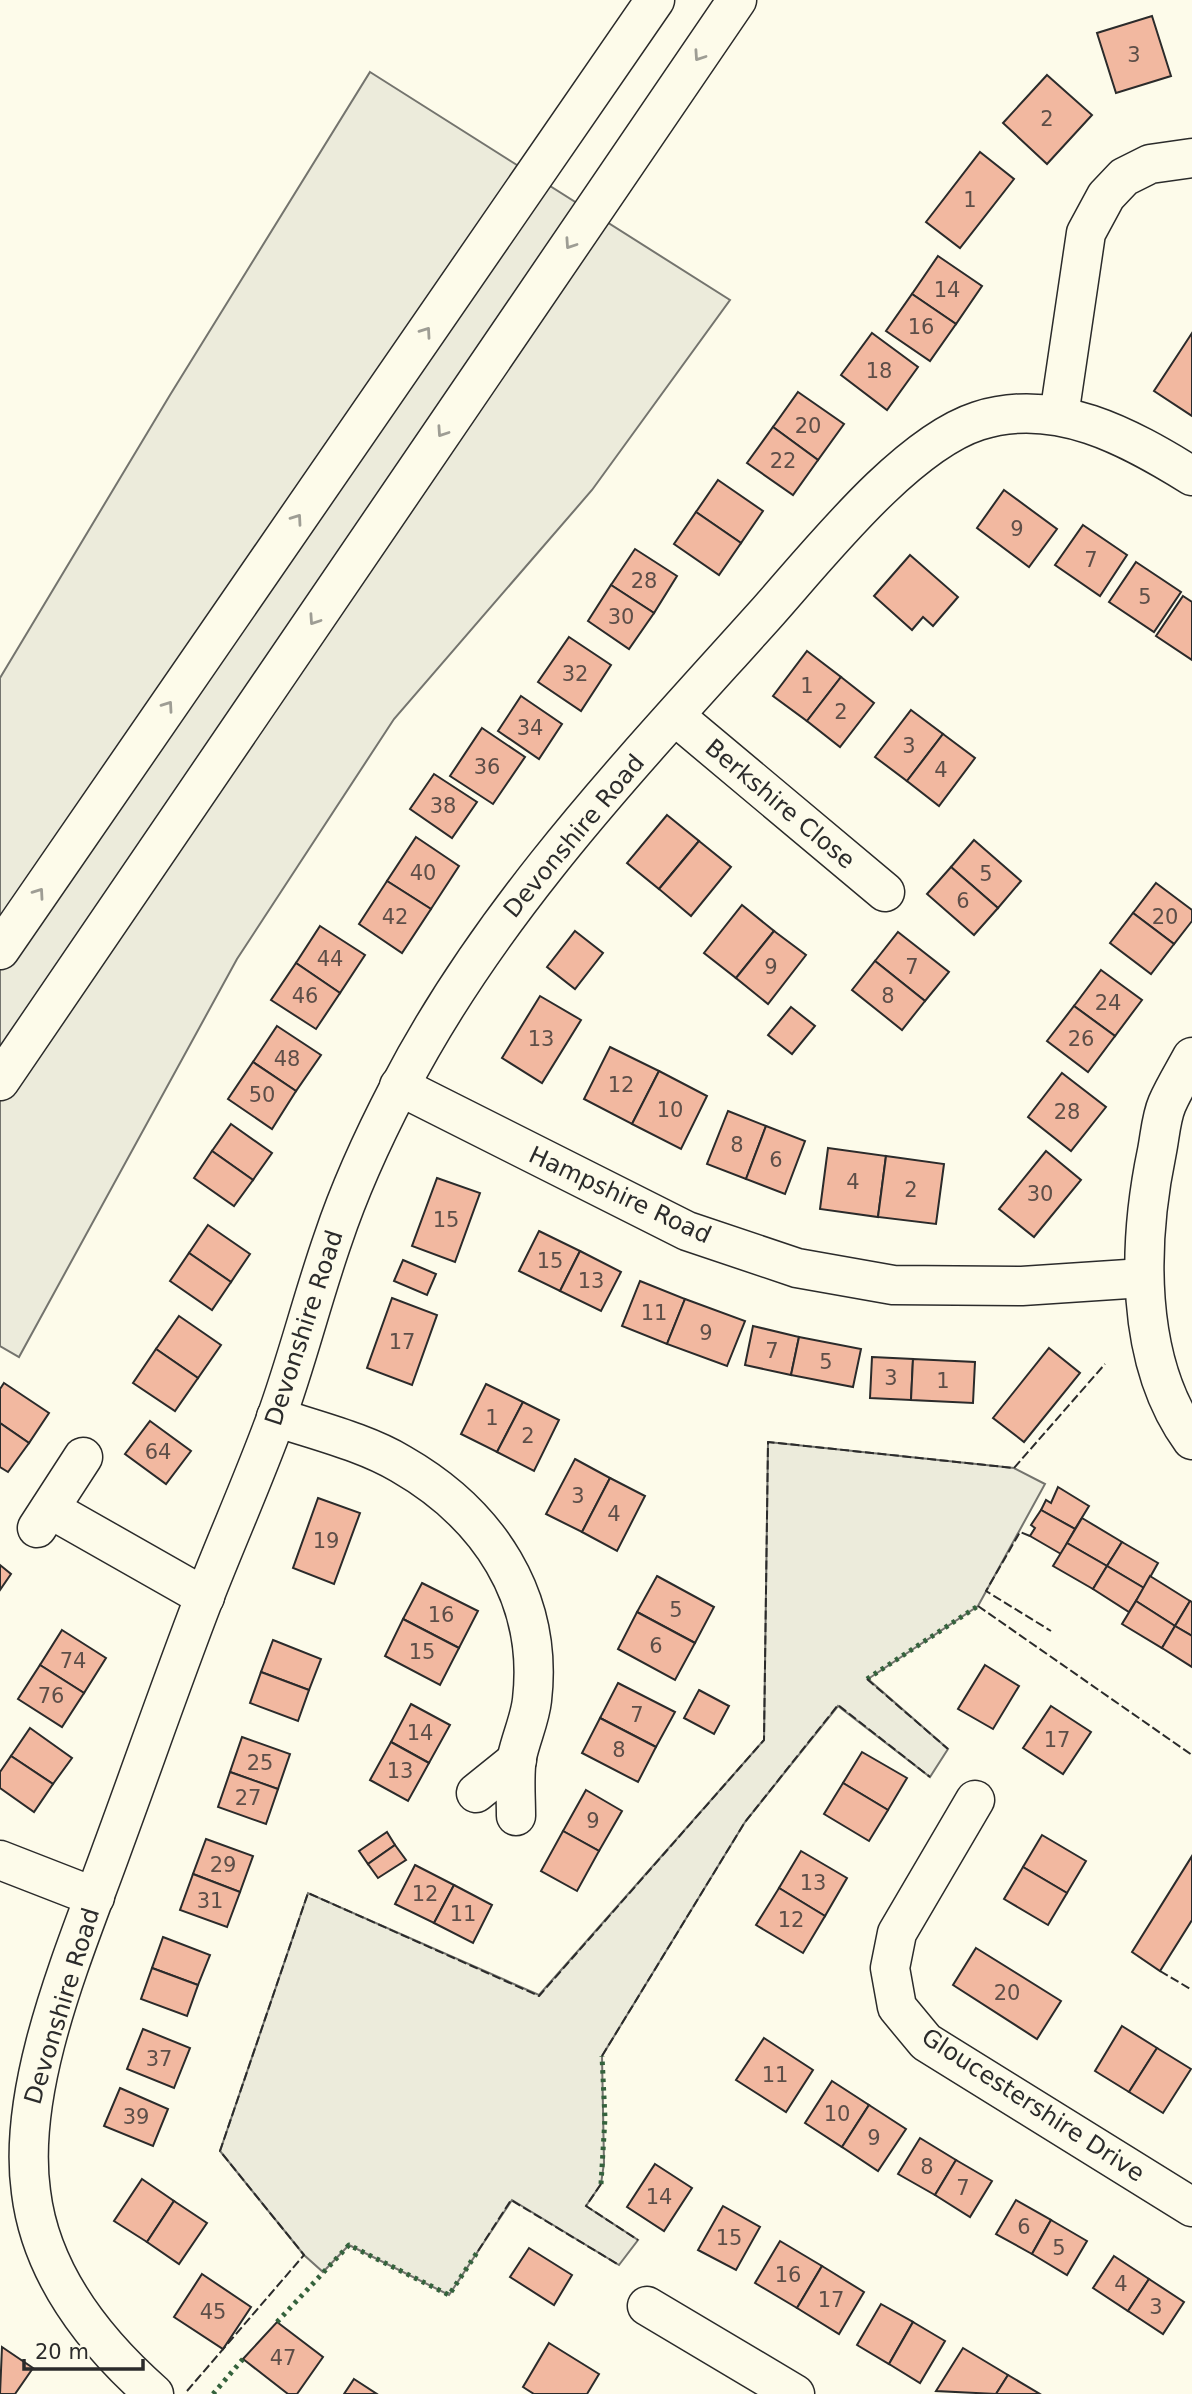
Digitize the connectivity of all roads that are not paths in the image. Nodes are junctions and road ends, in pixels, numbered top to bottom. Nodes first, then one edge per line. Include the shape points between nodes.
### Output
1 (655, 0) edge
2 (737, 0) edge
3 (1192, 158) edge
4 (1059, 416) junction
5 (1192, 477) edge
6 (675, 716) junction
7 (885, 892) dead end
8 (0, 950) edge
9 (1192, 1057) edge
10 (0, 1081) edge
11 (400, 1086) junction
12 (1143, 1278) junction
13 (276, 1417) junction
14 (1192, 1440) edge
15 (83, 1457) dead end
16 (205, 1597) junction
17 (516, 1760) junction
18 (476, 1793) dead end
19 (975, 1800) dead end
20 (516, 1816) dead end
21 (0, 1860) edge
22 (95, 1897) junction
23 (15, 2195) edge
24 (1192, 2207) edge
25 (647, 2306) dead end
26 (153, 2394) edge
27 (795, 2394) edge

8 -> 1 main road
2 -> 10 main road
3 - 4 main road via 1150,164 1124,177 1106,195 1086,233
4 - 5 main road, Devonshire Road via 1106,428
4 - 6 main road, Devonshire Road via 1031,413 977,421 921,452 855,513
6 - 7 main road, Berkshire Close
6 - 11 main road, Devonshire Road via 534,878 458,986
9 - 12 main road via 1166,1105 1151,1176
11 - 12 main road, Hampshire Road via 687,1231 797,1268 893,1285 1023,1286
11 - 13 main road, Devonshire Road via 334,1234
12 - 14 main road via 1154,1350 1167,1393
13 - 16 main road, Devonshire Road
13 - 17 main road via 400,1463 450,1497 494,1544 519,1588 531,1636 532,1700
15 - 16 main road via 44,1519
16 - 22 main road, Devonshire Road
17 - 18 main road
17 - 20 main road
19 - 24 main road, Gloucestershire Drive via 897,1933 890,1968 897,2007 926,2042
21 - 22 main road
22 - 23 main road, Devonshire Road via 56,2011
23 - 26 main road, Devonshire Road via 41,2235 72,2306 119,2364
25 - 27 main road

